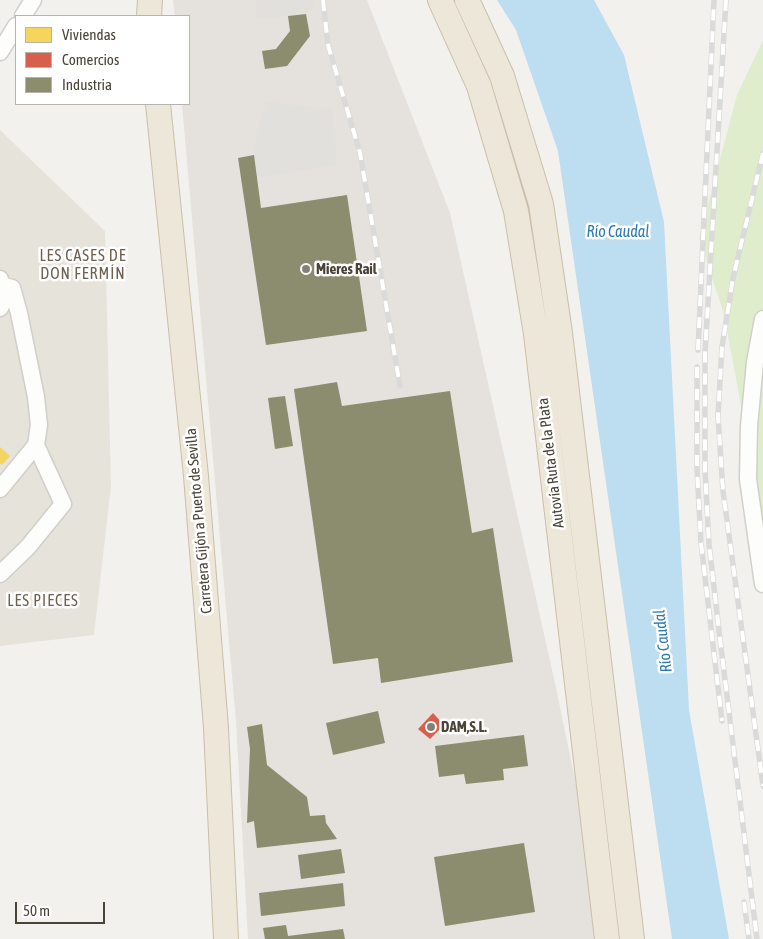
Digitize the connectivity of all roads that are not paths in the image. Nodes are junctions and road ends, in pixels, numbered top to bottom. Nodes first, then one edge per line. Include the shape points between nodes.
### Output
1 (33, 0) edge
2 (150, 0) edge
3 (429, 0) edge
4 (440, 0) edge
5 (467, 0) edge
6 (24, 15) edge
7 (149, 15) edge
8 (15, 28) edge
9 (0, 52) edge
10 (479, 86) junction
11 (158, 105) edge
12 (1, 282) edge
13 (0, 308) edge
14 (763, 318) edge
15 (36, 445) junction
16 (0, 489) edge
17 (0, 574) edge
18 (763, 584) edge
19 (226, 939) edge
20 (608, 939) edge
21 (632, 939) edge

1 - 6 street
2 - 7 highway
3 - 10 highway
4 - 10 highway, Autovía Ruta de la Plata
5 - 21 highway, Autovía Ruta de la Plata via 502,76 541,204 560,333
8 - 9 street
10 - 20 highway, Autovía Ruta de la Plata via 516,211 536,334
11 - 19 highway, Carretera Gijón a Puerto de Sevilla via 196,476 215,709
12 - 13 street
12 - 15 street via 12,288 19,313 36,397 39,425
14 - 18 street via 749,426 748,479
15 - 16 street
15 - 17 street via 63,504 28,547

